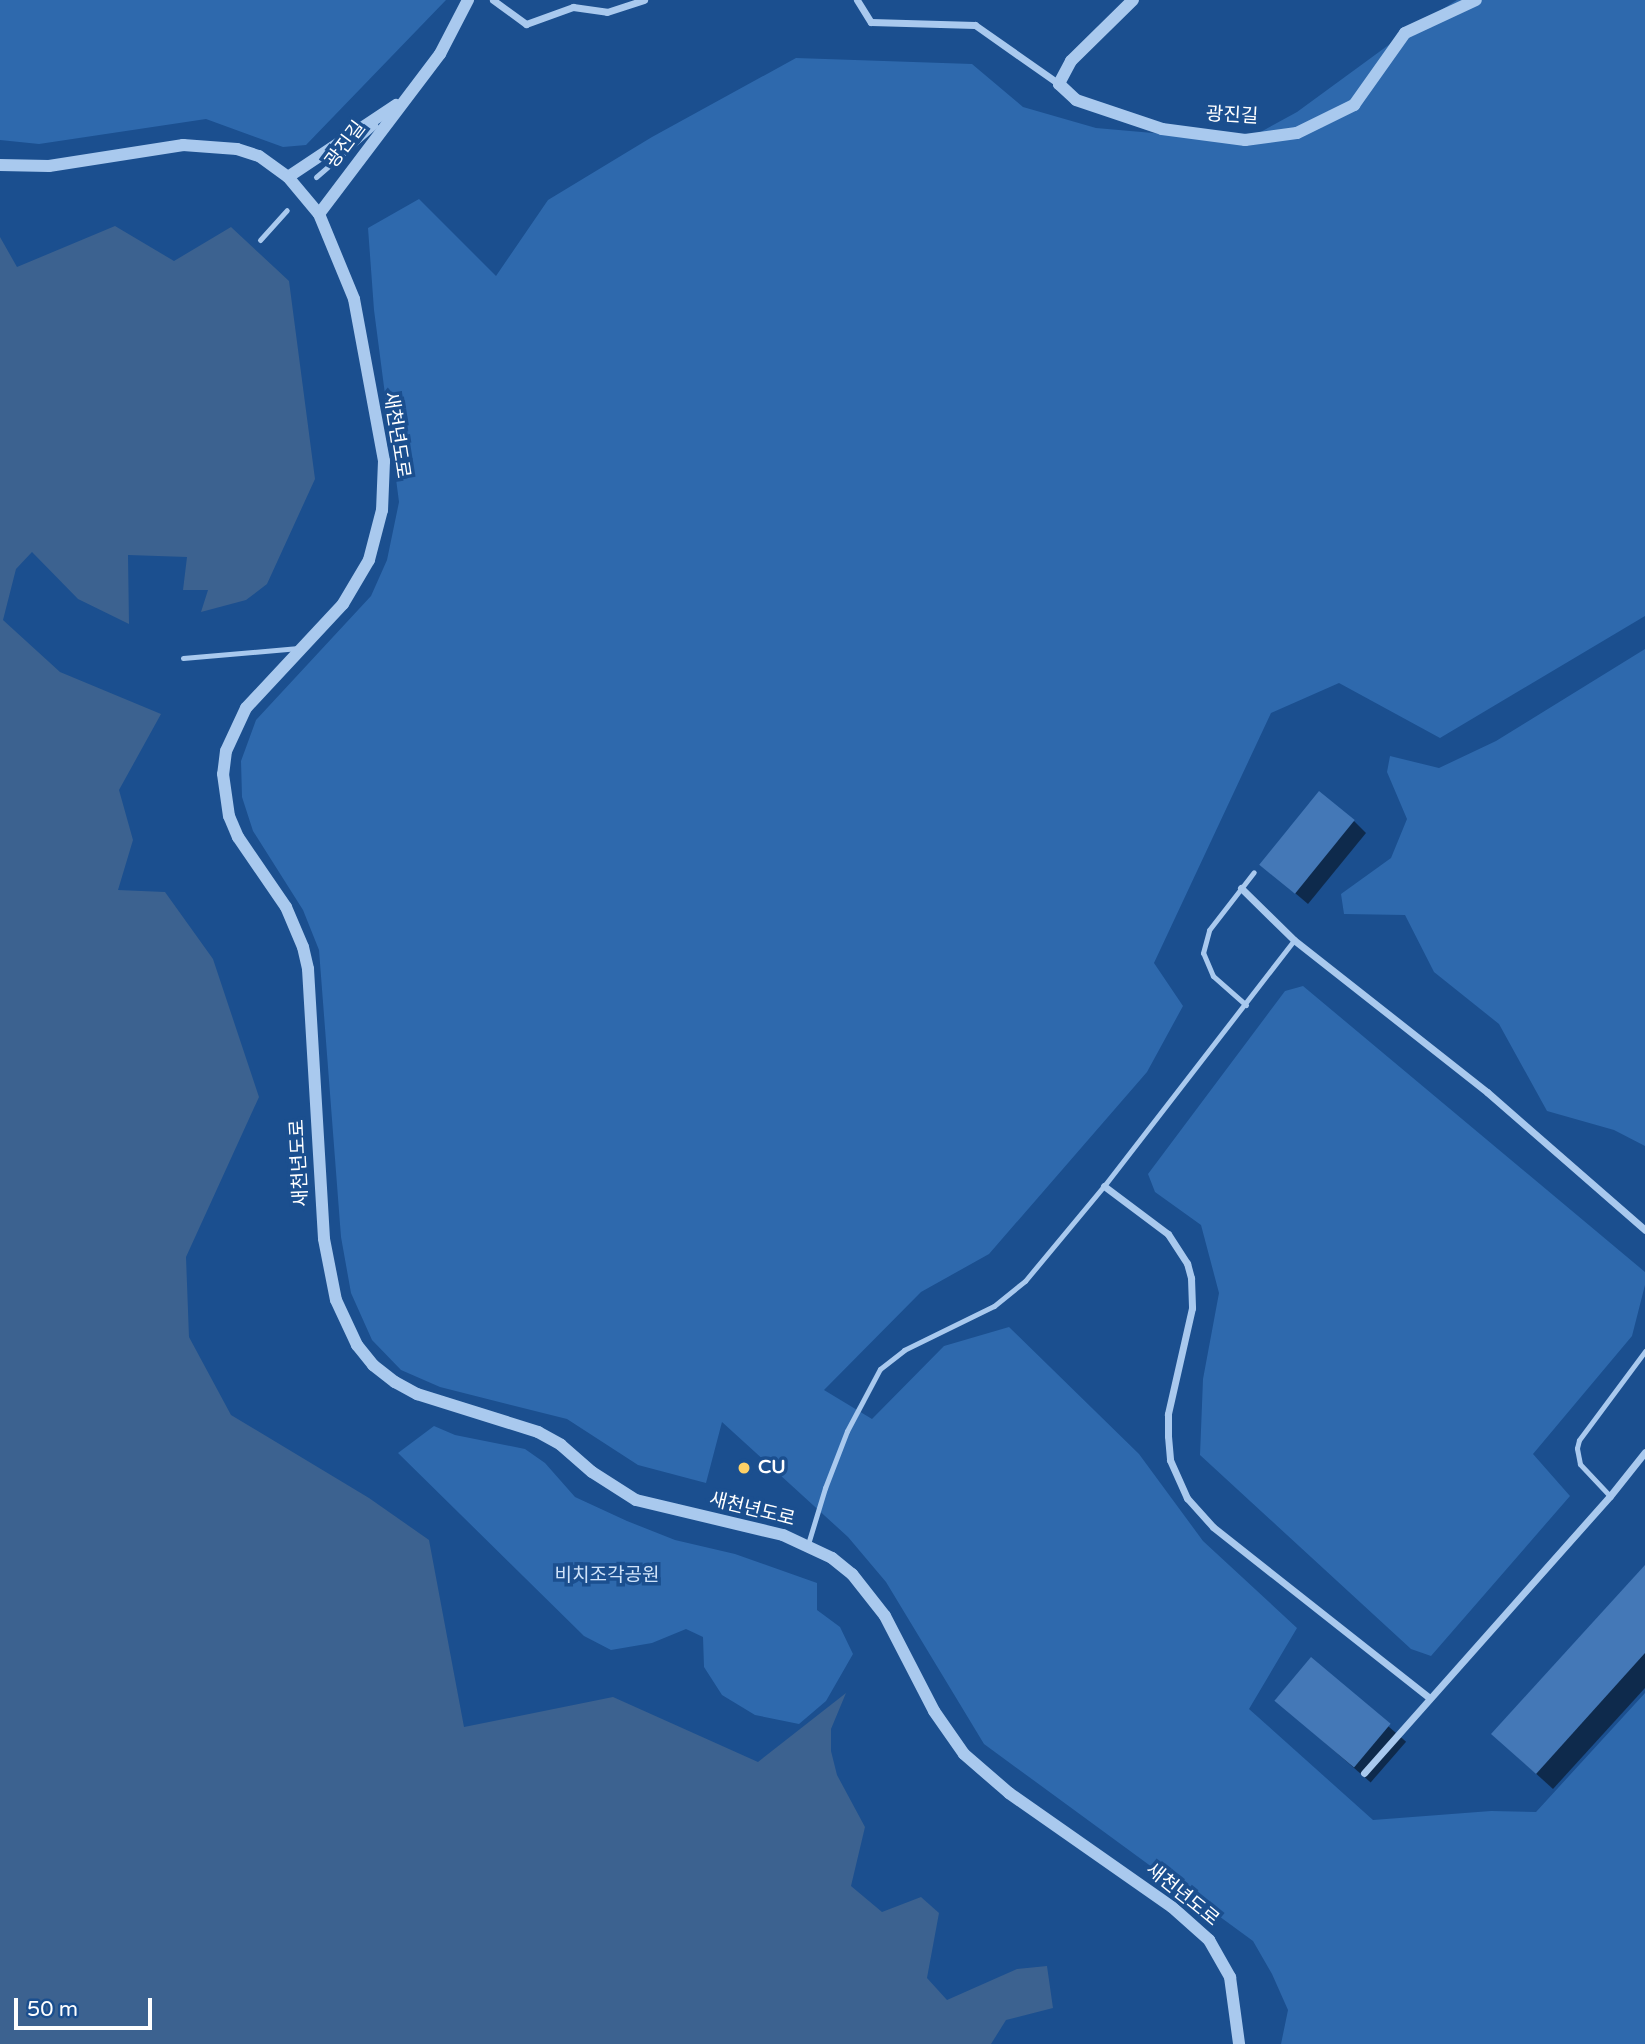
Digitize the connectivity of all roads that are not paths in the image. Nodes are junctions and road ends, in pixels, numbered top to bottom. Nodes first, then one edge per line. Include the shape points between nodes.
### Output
1 (468, 0) edge
2 (493, 0) edge
3 (644, 0) edge
4 (857, 0) edge
5 (1133, 0) edge
6 (1476, 0) edge
7 (1059, 84) junction
8 (405, 100) junction
9 (0, 166) edge
10 (288, 177) junction
11 (316, 177) dead end
12 (287, 209) dead end
13 (319, 214) junction
14 (260, 240) dead end
15 (299, 648) junction
16 (183, 658) dead end
17 (1254, 872) dead end
18 (1241, 888) junction
19 (1294, 940) junction
20 (1246, 1004) junction
21 (1104, 1186) junction
22 (1645, 1230) edge
23 (1645, 1351) edge
24 (1645, 1452) edge
25 (1610, 1496) junction
26 (808, 1544) junction
27 (1428, 1698) junction
28 (1364, 1773) dead end
29 (1239, 2044) edge

1 - 8 street, 광진길 via 440,54
2 - 3 street via 526,24 573,7 607,12
4 - 7 street via 871,22 975,25
5 - 7 street via 1071,61
6 - 7 street, 광진길 via 1405,33 1354,105 1297,133 1245,140 1162,129 1076,100
8 - 10 street, 광진길
8 - 11 lane
8 - 13 street, 광진길
9 - 10 street, 새천년도로 via 49,166 150,148 211,146 259,156
10 - 13 street, 새천년도로
12 - 14 lane
13 - 15 street, 새천년도로 via 354,299 385,485 369,560 357,583 343,604
15 - 16 lane
15 - 26 street, 새천년도로 via 246,708 234,729 226,751 225,795 238,837 286,907 303,947 324,1239 345,1324 373,1365 395,1382 417,1394 538,1432 636,1500
17 - 18 lane
18 - 19 street
18 - 20 lane via 1209,930 1203,953 1213,976
19 - 20 lane
19 - 22 street via 1487,1092
20 - 21 lane
21 - 26 lane via 1007,1297 904,1350 880,1369 847,1431
21 - 27 street via 1168,1234 1191,1278 1192,1308 1168,1414 1170,1460 1187,1498 1213,1527
23 - 25 lane via 1577,1448 1580,1464
24 - 25 street
25 - 27 street
26 - 29 street, 새천년도로 via 852,1574 880,1608 934,1711 964,1754 1009,1793 1172,1907 1209,1940 1230,1977
27 - 28 street

